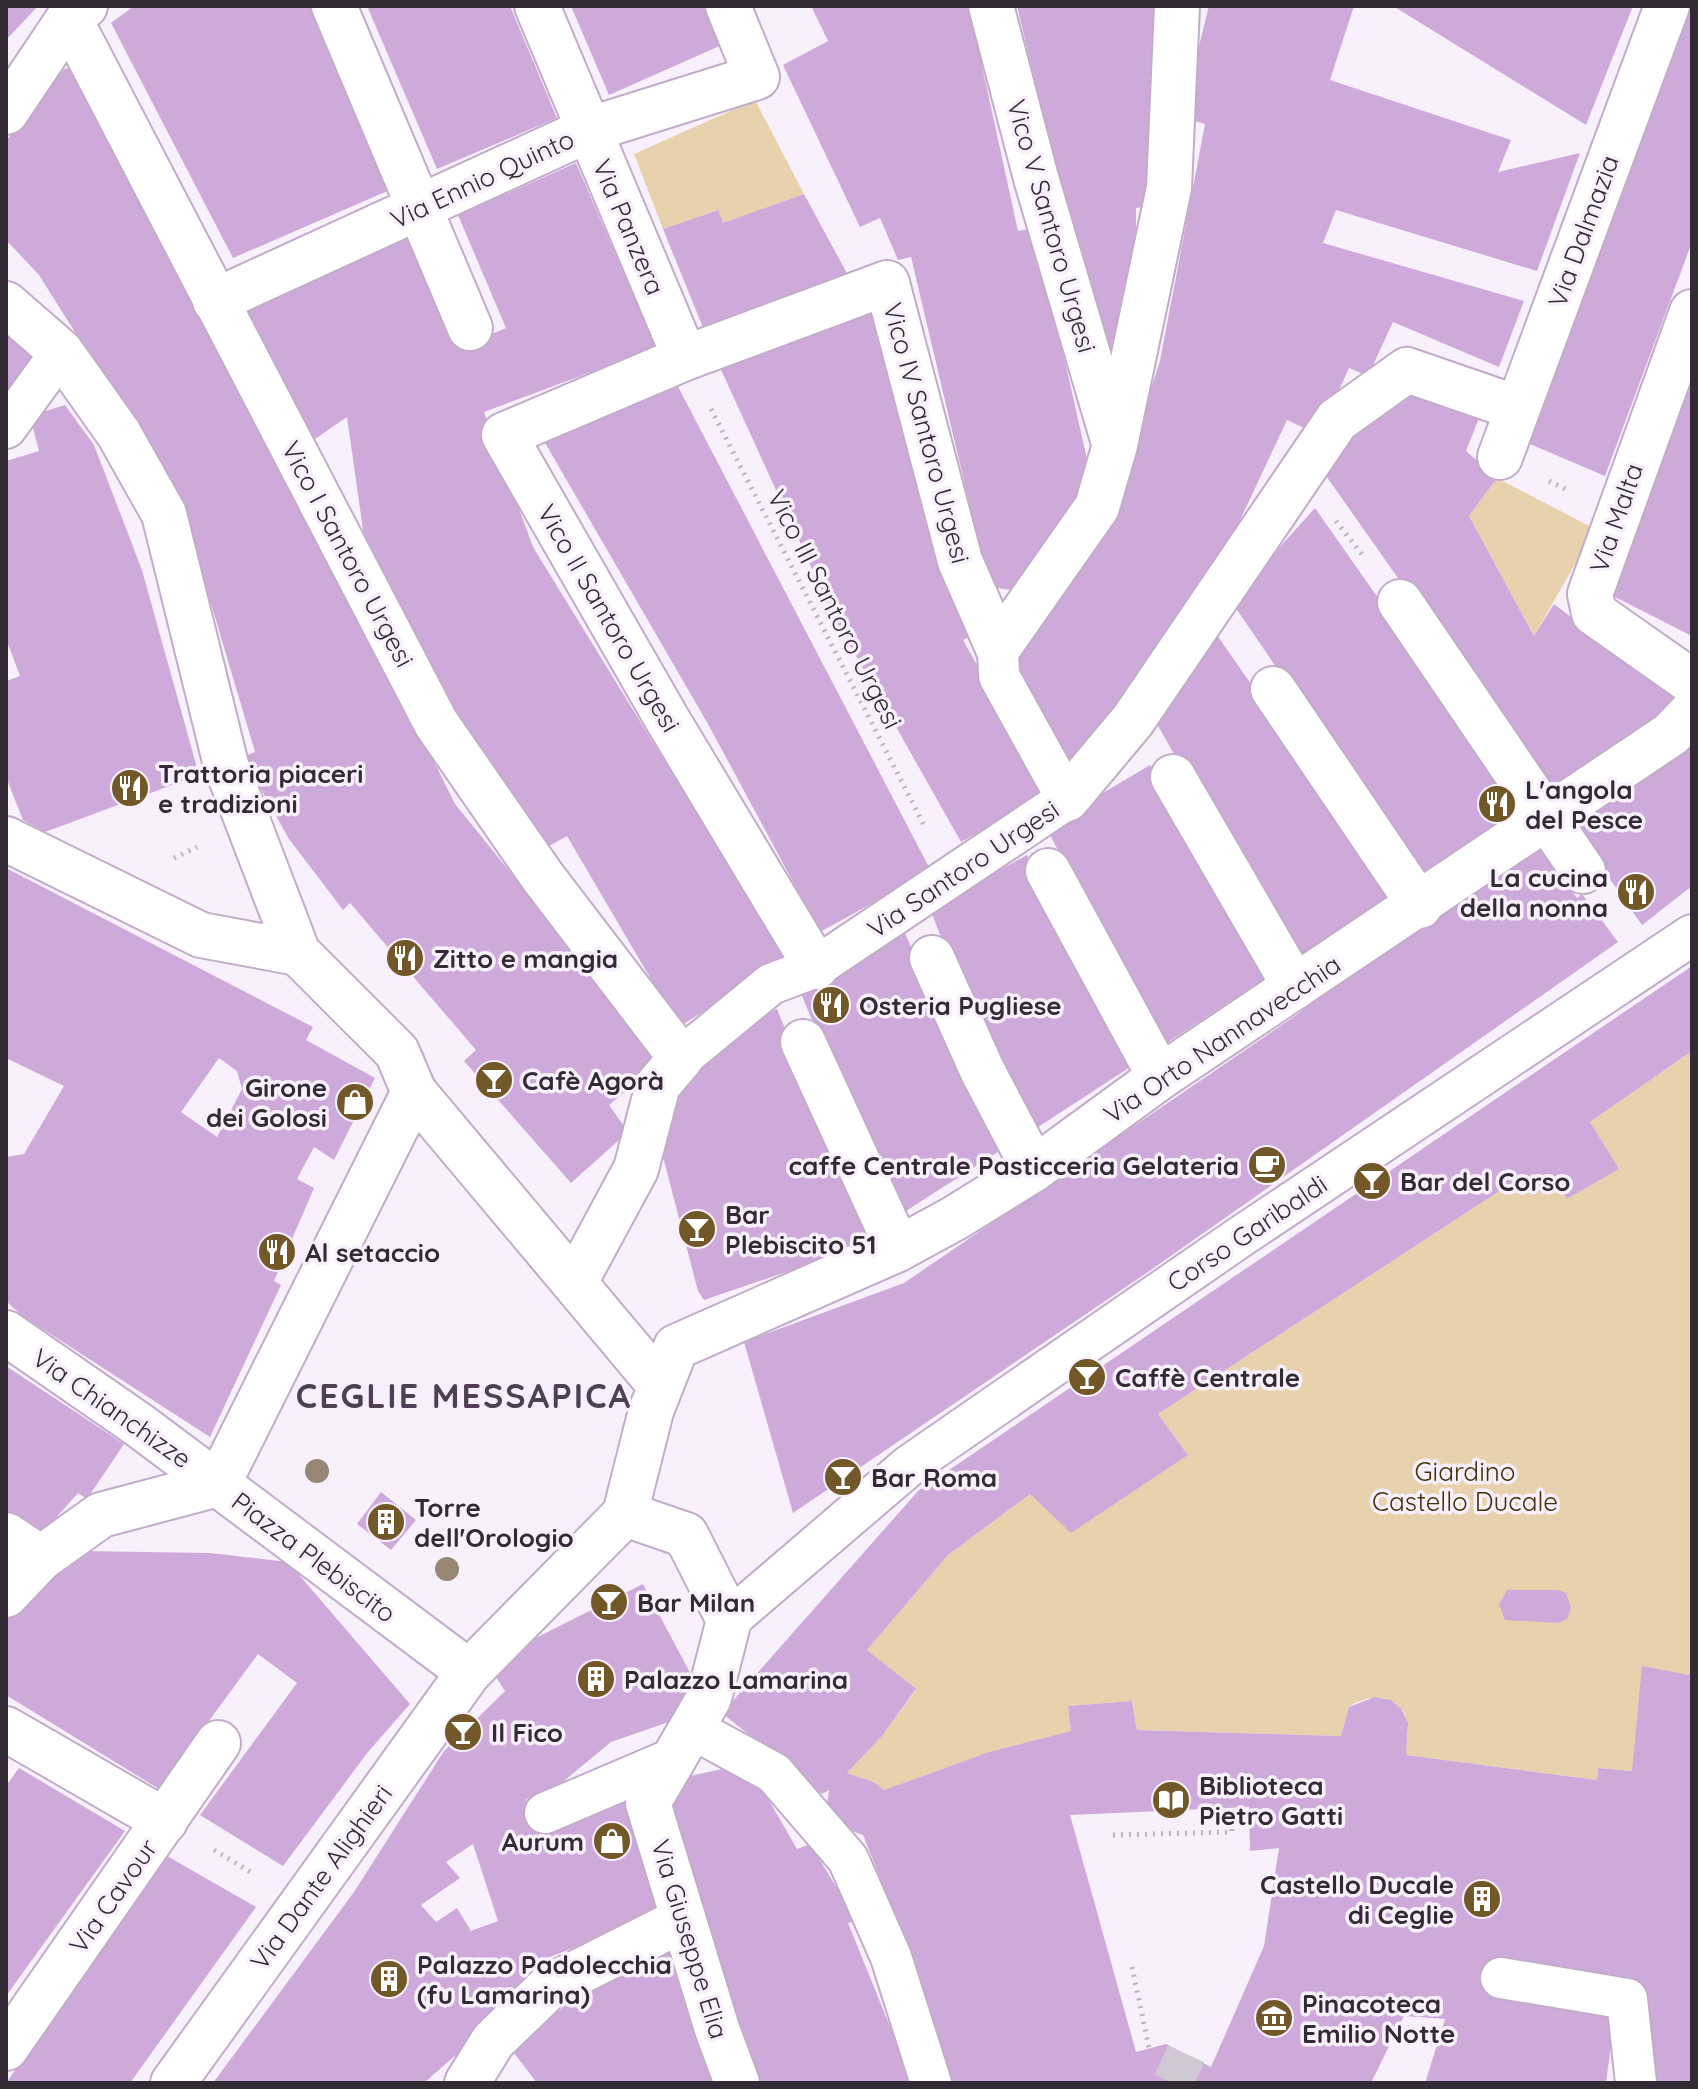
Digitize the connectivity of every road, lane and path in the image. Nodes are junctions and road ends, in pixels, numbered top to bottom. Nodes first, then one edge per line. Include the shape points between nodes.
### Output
1 (334, 6) edge
2 (537, 6) edge
3 (728, 6) edge
4 (991, 6) edge
5 (1177, 6) edge
6 (1667, 6) edge
7 (77, 12) edge
8 (6, 112) edge
9 (588, 130) junction
10 (422, 207) junction
11 (215, 301) junction
12 (6, 304) edge
13 (1692, 312) edge
14 (470, 328) dead end
15 (61, 352) junction
16 (685, 358) junction
17 (1517, 408) junction
18 (6, 428) edge
19 (1115, 445) junction
20 (1500, 457) joint
21 (1302, 477) junction
22 (1616, 515) junction
23 (1400, 602) joint
24 (998, 648) junction
25 (1692, 682) edge
26 (1273, 689) dead end
27 (1692, 712) edge
28 (1173, 777) dead end
29 (1067, 799) junction
30 (1548, 818) junction
31 (6, 839) edge
32 (205, 843) dead end
33 (170, 860) dead end
34 (1048, 871) dead end
35 (1583, 871) dead end
36 (951, 878) junction
37 (1420, 906) junction
38 (1692, 935) edge
39 (298, 953) junction
40 (932, 958) dead end
41 (816, 967) junction
42 (1295, 987) junction
43 (803, 1042) dead end
44 (681, 1058) junction
45 (1160, 1077) junction
46 (414, 1092) junction
47 (1034, 1169) junction
48 (898, 1249) junction
49 (575, 1282) junction
50 (6, 1333) edge
51 (659, 1384) junction
52 (218, 1484) junction
53 (625, 1514) junction
54 (24, 1546) edge
55 (6, 1595) edge
56 (729, 1620) junction
57 (469, 1672) junction
58 (6, 1729) edge
59 (218, 1743) dead end
60 (682, 1744) junction
61 (1232, 1808) dead end
62 (545, 1813) dead end
63 (165, 1821) junction
64 (1113, 1835) dead end
65 (303, 1903) junction
66 (682, 1920) junction
67 (1132, 1967) dead end
68 (1501, 1978) dead end
69 (6, 2048) edge
70 (1149, 2048) dead end
71 (173, 2083) edge
72 (467, 2083) edge
73 (737, 2083) edge
74 (931, 2083) edge
75 (1636, 2083) edge

1 - 10 street
2 - 9 street, Via Panzera
3 - 9 street, Via Ennio Quinto via 757,77
4 - 19 street, Vico V Santoro Urgesi
5 - 19 street via 1169,188
6 - 17 street, Via Dalmazia
7 - 8 street
7 - 11 street, Vico I Santoro Urgesi
9 - 10 street, Via Ennio Quinto
9 - 16 street, Via Panzera
10 - 11 street, Via Ennio Quinto
10 - 14 street
11 - 44 street, Vico I Santoro Urgesi via 436,723 542,876
12 - 15 street
13 - 22 street, Via Malta
15 - 18 street
15 - 39 street via 119,434 164,514 226,765
16 - 24 street, Vico IV Santoro Urgesi via 887,283 960,561
16 - 36 path, Vico III Santoro Urgesi
16 - 41 street, Vico II Santoro Urgesi via 504,435
17 - 20 street, Via Dalmazia
17 - 21 street via 1407,370 1337,420
19 - 24 street via 1097,507
20 - 22 path
21 - 23 path
21 - 29 street via 1133,720
22 - 25 street, Via Malta via 1590,594 1594,613
23 - 30 street
24 - 29 street, Via Santoro Urgesi via 999,676
26 - 37 street
27 - 30 street, Via Orto Nannavecchia via 1671,734
28 - 42 street
29 - 36 street, Via Santoro Urgesi
30 - 35 street
30 - 37 street, Via Orto Nannavecchia
31 - 39 street via 201,935
32 - 33 path
34 - 45 street
36 - 41 street, Via Santoro Urgesi
37 - 42 street, Via Orto Nannavecchia
38 - 56 street, Corso Garibaldi via 923,1456
39 - 46 street via 397,1052
40 - 47 street
41 - 44 street, Via Santoro Urgesi via 771,984
42 - 45 street, Via Orto Nannavecchia
43 - 48 street
44 - 49 street, Via Santoro Urgesi via 658,1085 636,1169
45 - 47 street, Via Orto Nannavecchia
46 - 49 street
46 - 52 street, Piazza Plebiscito
47 - 48 street, Via Orto Nannavecchia
48 - 51 street, Via Orto Nannavecchia via 676,1347
49 - 51 street
50 - 52 street, Via Chianchizze
51 - 53 street
52 - 54 street via 101,1515
52 - 57 street, Piazza Plebiscito
53 - 56 street via 686,1535
53 - 57 street
54 - 55 street
56 - 60 street, Via Giuseppe Elia via 709,1698
57 - 65 street, Via Dante Alighieri
58 - 63 street
59 - 63 street, Via Cavour
60 - 62 street
60 - 66 street, Via Giuseppe Elia via 648,1803
60 - 74 street via 774,1773 848,1859 891,1957
61 - 64 path via 1232,1832
63 - 65 path
63 - 69 street, Via Cavour
65 - 71 street, Via Dante Alighieri
66 - 72 street via 549,1987 493,2041
66 - 73 street, Via Giuseppe Elia
67 - 70 path
68 - 75 street via 1627,1999

